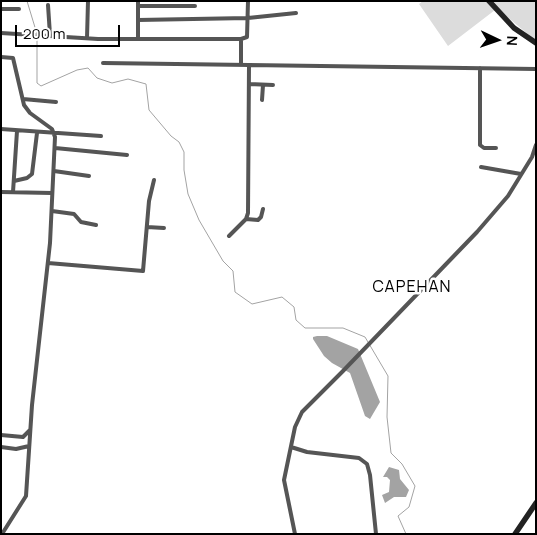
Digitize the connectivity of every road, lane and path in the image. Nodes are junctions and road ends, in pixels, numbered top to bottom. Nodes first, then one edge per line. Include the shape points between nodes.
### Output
1 (88, 1) edge
2 (248, 1) edge
3 (490, 1) edge
4 (138, 4) edge
5 (48, 5) dead end
6 (195, 6) dead end
7 (1, 8) edge
8 (19, 9) dead end
9 (296, 13) dead end
10 (248, 18) junction
11 (138, 20) junction
12 (1, 33) edge
13 (50, 35) junction
14 (87, 38) junction
15 (138, 39) junction
16 (241, 39) junction
17 (536, 43) edge
18 (1, 56) edge
19 (103, 63) dead end
20 (241, 64) junction
21 (249, 65) junction
22 (480, 68) junction
23 (536, 69) edge
24 (249, 84) junction
25 (263, 85) junction
26 (273, 85) dead end
27 (23, 99) junction
28 (262, 100) dead end
29 (56, 102) dead end
30 (1, 129) edge
31 (18, 131) junction
32 (37, 133) junction
33 (55, 134) junction
34 (101, 136) dead end
35 (536, 145) edge
36 (55, 148) junction
37 (496, 148) dead end
38 (128, 155) dead end
39 (481, 167) dead end
40 (54, 171) junction
41 (521, 174) junction
42 (89, 176) dead end
43 (154, 180) dead end
44 (14, 181) junction
45 (1, 192) edge
46 (13, 192) junction
47 (52, 193) junction
48 (263, 209) dead end
49 (52, 211) junction
50 (246, 219) junction
51 (96, 225) dead end
52 (147, 227) junction
53 (164, 228) dead end
54 (229, 236) dead end
55 (48, 263) junction
56 (30, 430) junction
57 (1, 435) edge
58 (23, 437) junction
59 (30, 440) junction
60 (29, 446) junction
61 (1, 447) edge
62 (291, 447) junction
63 (536, 503) edge
64 (2, 534) edge
65 (295, 534) edge
66 (376, 534) edge
67 (515, 534) edge

1 - 14 street
2 - 10 street
3 - 17 street via 514,28
4 - 6 street
4 - 11 street
5 - 13 street
7 - 8 street
9 - 10 street
10 - 11 street
10 - 16 street via 247,37
11 - 15 street
12 - 13 street
13 - 14 street
14 - 15 street
15 - 16 street
16 - 20 street
18 - 27 street via 14,59
19 - 20 street
20 - 21 street
21 - 22 street
21 - 24 street
22 - 23 street
22 - 37 street via 480,145
24 - 25 street
24 - 50 street
25 - 26 street
25 - 28 street
27 - 29 street
27 - 33 street via 30,113 51,127
30 - 31 street
31 - 32 street
31 - 44 street
32 - 33 street
32 - 44 street via 32,174
33 - 34 street
33 - 36 street
35 - 41 street
36 - 38 street
36 - 40 street
39 - 41 street
40 - 42 street
40 - 47 street
41 - 62 street via 508,196 477,232 302,412
43 - 52 street
44 - 46 street
45 - 46 street
46 - 47 street
47 - 49 street
48 - 50 street via 258,220
49 - 51 street via 74,214 81,222
49 - 55 street
50 - 54 street
52 - 53 street
52 - 55 street via 145,268 142,272
55 - 56 street
56 - 58 street
56 - 59 street
57 - 58 street
58 - 59 street
59 - 60 street
60 - 61 street via 16,449
60 - 64 street via 25,498
62 - 65 street via 284,480
62 - 66 street via 359,458 367,464
63 - 67 street

